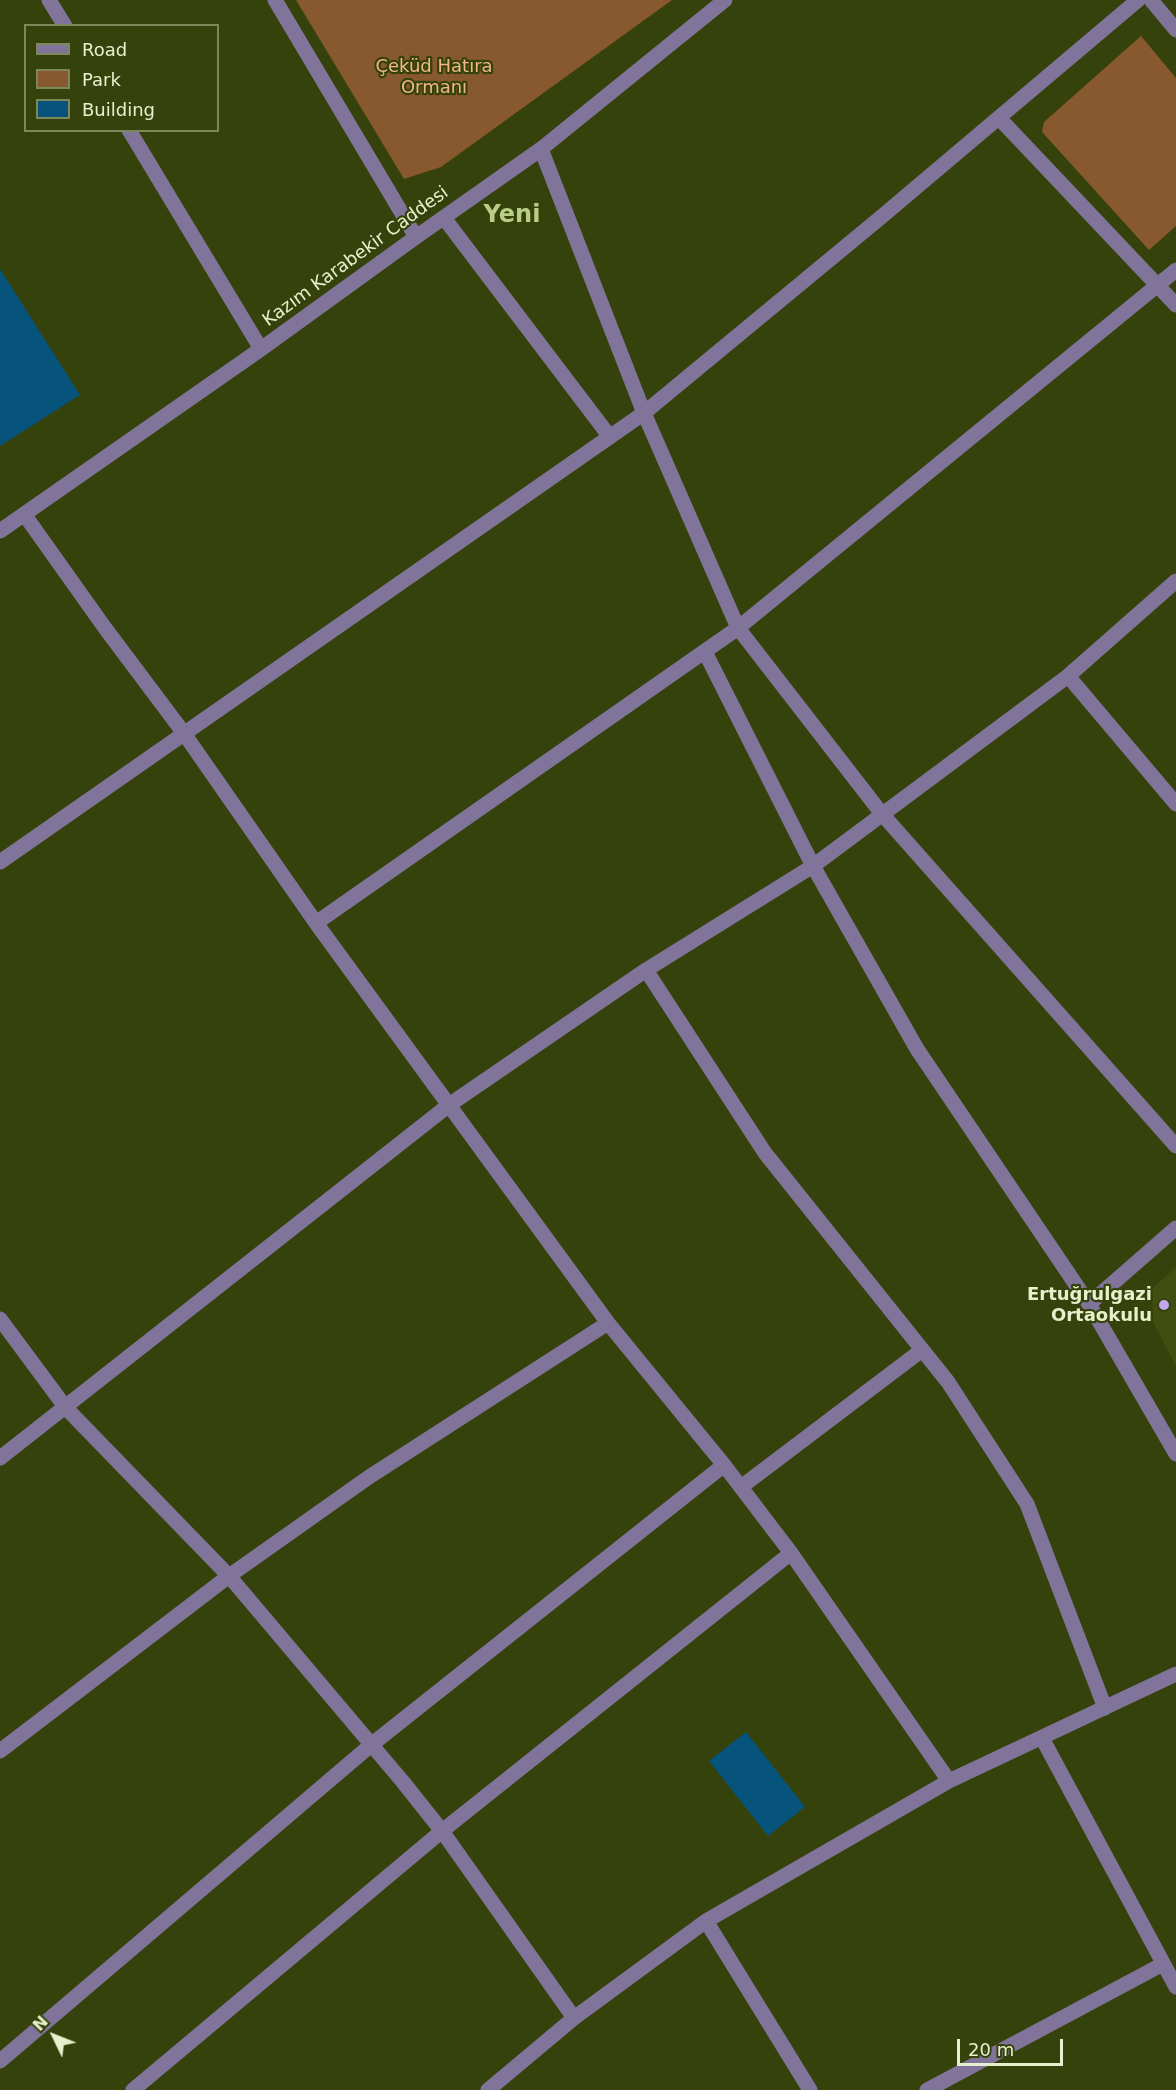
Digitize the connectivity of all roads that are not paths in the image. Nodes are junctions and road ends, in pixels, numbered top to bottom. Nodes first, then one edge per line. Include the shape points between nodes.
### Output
1 (49, 0) edge
2 (275, 0) edge
3 (725, 0) edge
4 (1138, 0) edge
5 (1151, 0) edge
6 (64, 24) edge
7 (1176, 30) edge
8 (999, 118) junction
9 (130, 132) edge
10 (542, 149) junction
11 (444, 218) junction
12 (416, 237) junction
13 (1176, 270) edge
14 (1157, 286) junction
15 (1176, 305) edge
16 (261, 349) junction
17 (644, 412) junction
18 (609, 437) junction
19 (24, 514) junction
20 (0, 531) edge
21 (1176, 581) edge
22 (738, 628) junction
23 (705, 652) junction
24 (1068, 676) junction
25 (183, 732) junction
26 (1176, 804) edge
27 (882, 814) junction
28 (0, 862) edge
29 (813, 866) junction
30 (316, 923) junction
31 (646, 970) junction
32 (449, 1105) junction
33 (1176, 1146) edge
34 (1176, 1228) edge
35 (1089, 1304) junction
36 (0, 1318) edge
37 (608, 1323) junction
38 (922, 1350) junction
39 (66, 1408) junction
40 (1176, 1454) edge
41 (0, 1458) edge
42 (724, 1465) junction
43 (741, 1487) junction
44 (791, 1553) junction
45 (229, 1576) junction
46 (1176, 1674) edge
47 (1105, 1708) junction
48 (1042, 1738) junction
49 (371, 1745) junction
50 (0, 1751) edge
51 (949, 1781) junction
52 (442, 1831) junction
53 (706, 1921) junction
54 (1163, 1964) junction
55 (1176, 1988) edge
56 (574, 2018) junction
57 (0, 2061) edge
58 (133, 2090) edge
59 (488, 2090) edge
60 (810, 2090) edge
61 (927, 2090) edge

1 - 6 street
2 - 12 street
3 - 10 street, Kazım Karabekir Caddesi
4 - 8 street
5 - 7 street
8 - 14 street
8 - 17 street
9 - 16 street
10 - 11 street, Kazım Karabekir Caddesi
10 - 17 street
11 - 12 street, Kazım Karabekir Caddesi
11 - 18 street
12 - 16 street, Kazım Karabekir Caddesi
13 - 14 street
14 - 15 street
14 - 22 street
16 - 19 street, Kazım Karabekir Caddesi
17 - 18 street
17 - 22 street
18 - 25 street
19 - 20 street, Kazım Karabekir Caddesi
19 - 25 street
21 - 24 street
22 - 23 street
22 - 27 street
23 - 29 street
23 - 30 street
24 - 26 street
24 - 27 street
25 - 28 street
25 - 30 street
27 - 29 street
27 - 33 street
29 - 31 street
29 - 35 street via 917,1049
30 - 32 street
31 - 32 street
31 - 38 street via 765,1153
32 - 37 street
32 - 39 street
34 - 35 street
35 - 40 street
36 - 39 street
37 - 42 street
37 - 45 street via 369,1477
38 - 43 street
38 - 47 street via 948,1382 1027,1504
39 - 41 street
39 - 45 street
42 - 43 street
42 - 49 street
43 - 44 street
44 - 51 street
44 - 52 street
45 - 49 street
45 - 50 street
46 - 47 street
47 - 48 street
48 - 51 street
48 - 54 street
49 - 52 street
49 - 57 street
51 - 53 street
52 - 56 street
52 - 58 street
53 - 56 street
53 - 60 street
54 - 55 street
54 - 61 street
56 - 59 street

